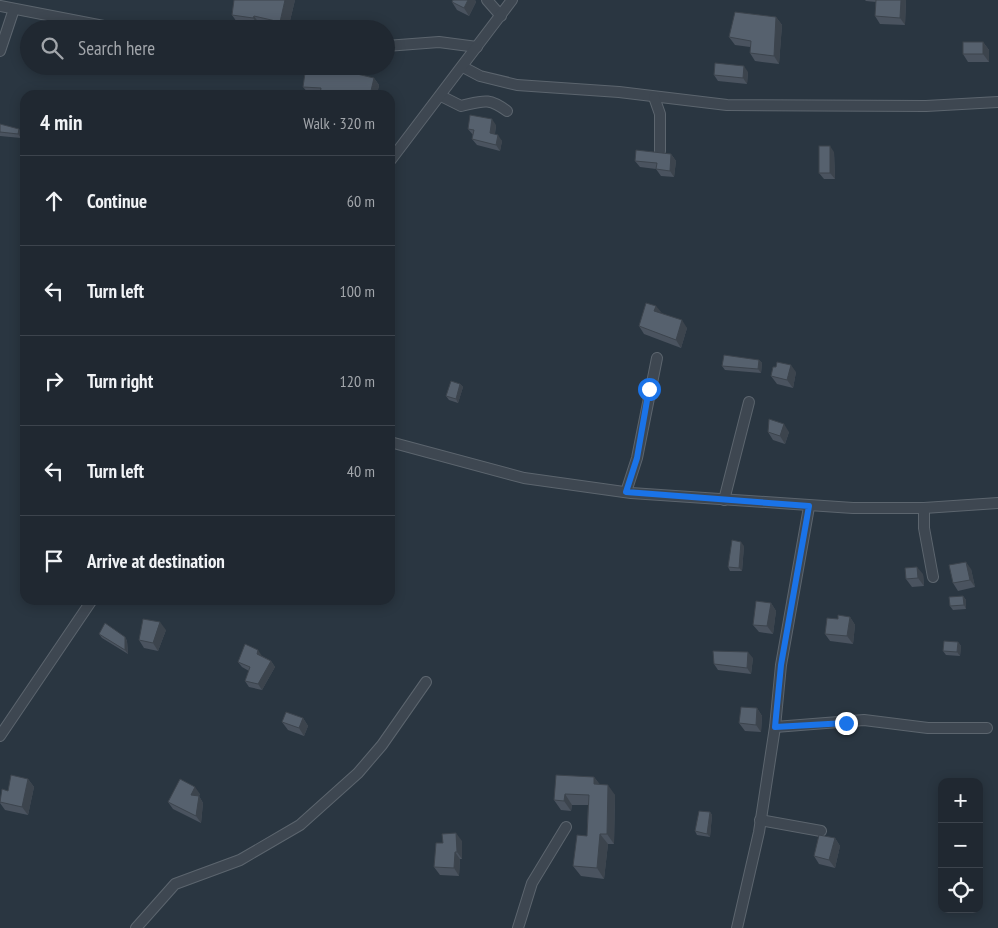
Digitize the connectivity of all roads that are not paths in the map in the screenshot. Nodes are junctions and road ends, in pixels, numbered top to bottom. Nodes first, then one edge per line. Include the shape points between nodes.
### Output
1 (25, 0) edge
2 (488, 0) edge
3 (512, 0) edge
4 (0, 6) edge
5 (18, 10) junction
6 (500, 16) junction
7 (71, 20) edge
8 (395, 45) edge
9 (477, 47) junction
10 (0, 52) edge
11 (463, 67) junction
12 (441, 96) junction
13 (654, 97) junction
14 (998, 102) edge
15 (507, 110) dead end
16 (660, 151) edge
17 (395, 155) edge
18 (657, 358) dead end
19 (750, 402) dead end
20 (395, 443) edge
21 (626, 492) junction
22 (724, 500) junction
23 (998, 503) edge
24 (809, 506) junction
25 (924, 508) junction
26 (933, 576) dead end
27 (89, 605) edge
28 (426, 682) dead end
29 (775, 727) junction
30 (987, 728) dead end
31 (0, 736) edge
32 (760, 820) junction
33 (566, 827) dead end
34 (821, 831) dead end
35 (136, 928) edge
36 (518, 928) edge
37 (737, 928) edge

1 - 5 street
2 - 6 street
3 - 6 street
4 - 5 street
5 - 7 street
5 - 10 street
6 - 9 street
8 - 9 street via 439,42
9 - 11 street
11 - 12 street
11 - 13 street via 480,76 517,85
12 - 15 street via 462,106 494,101
12 - 17 street
13 - 14 street via 773,107
13 - 16 street via 660,114
18 - 21 street via 637,458
19 - 22 street
20 - 21 street via 524,478
21 - 22 street
22 - 24 street
23 - 25 street
24 - 25 street
24 - 29 street via 781,665
25 - 26 street via 924,528
27 - 31 street
28 - 35 street via 358,773 300,825 240,860 175,884
29 - 30 street via 864,720 909,727
29 - 32 street
32 - 34 street
32 - 37 street
33 - 36 street via 532,882

